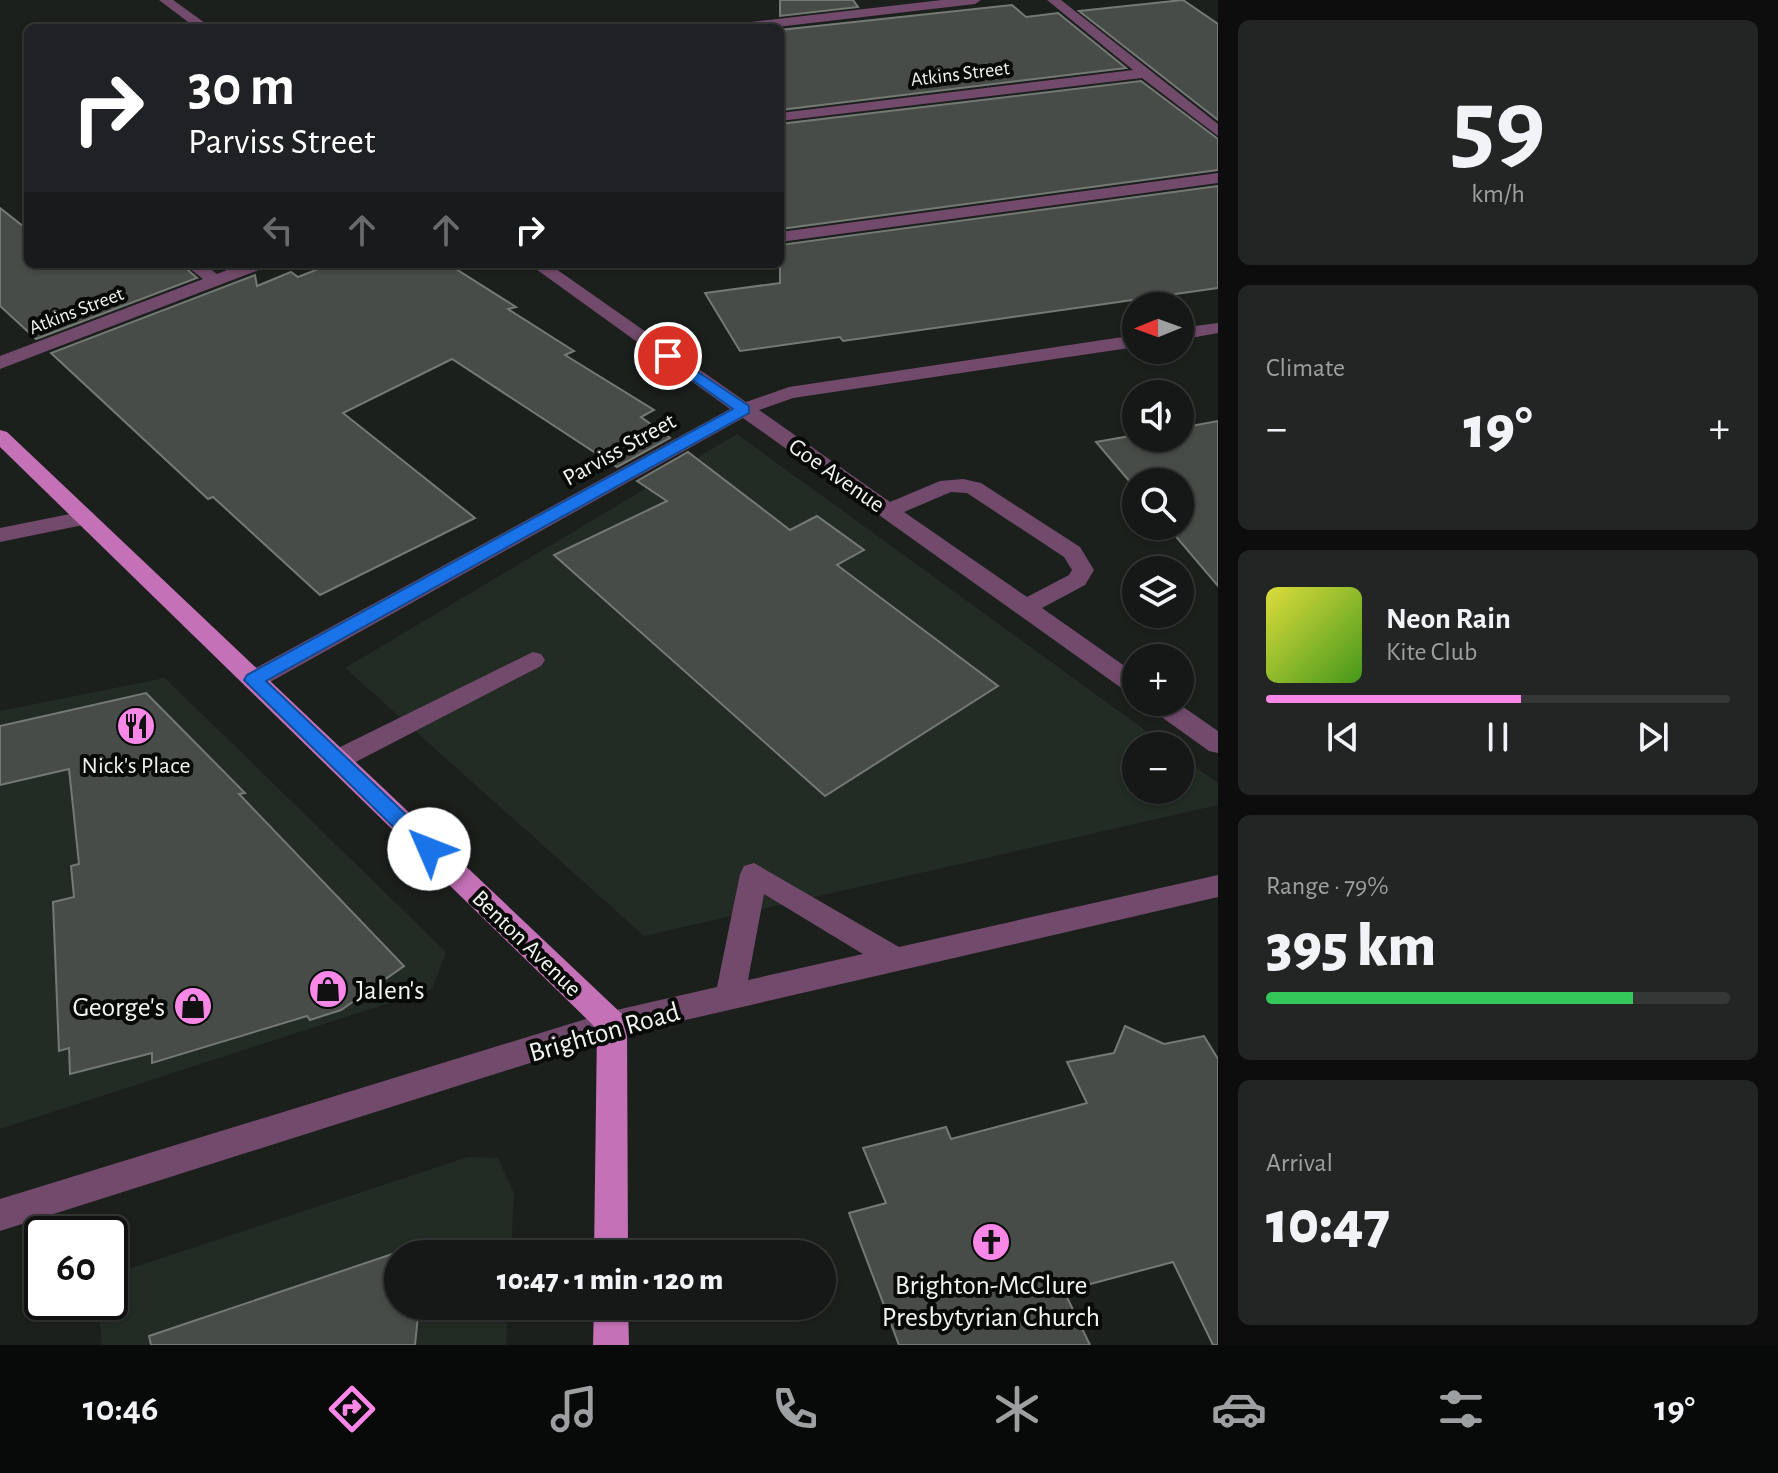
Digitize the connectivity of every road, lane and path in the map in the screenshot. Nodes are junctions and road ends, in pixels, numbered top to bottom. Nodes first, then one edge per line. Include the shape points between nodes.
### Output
1 (165, 0) edge
2 (975, 0) edge
3 (1053, 0) edge
4 (199, 24) edge
5 (768, 24) edge
6 (1145, 73) junction
7 (784, 117) edge
8 (1218, 131) edge
9 (1218, 178) edge
10 (784, 236) edge
11 (198, 268) edge
12 (247, 268) edge
13 (544, 268) edge
14 (215, 280) junction
15 (1218, 328) edge
16 (1194, 332) edge
17 (1122, 343) edge
18 (0, 363) edge
19 (744, 409) junction
20 (0, 436) edge
21 (888, 511) junction
22 (85, 518) junction
23 (0, 535) edge
24 (1025, 608) junction
25 (533, 660) dead end
26 (1122, 676) edge
27 (254, 680) junction
28 (1178, 716) edge
29 (1218, 744) edge
30 (337, 760) junction
31 (1218, 886) edge
32 (895, 959) junction
33 (730, 997) junction
34 (612, 1024) junction
35 (0, 1215) edge
36 (611, 1240) edge
37 (611, 1320) edge
38 (611, 1345) edge

1 - 4 street
2 - 5 street
3 - 6 street
6 - 7 street, Atkins Street
6 - 8 street
9 - 10 street
11 - 14 street
12 - 14 street, Atkins Street
13 - 19 street, Goe Avenue
14 - 18 street, Atkins Street
15 - 16 street
17 - 19 street, Parviss Street via 789,393
19 - 21 street, Goe Avenue
19 - 27 street, Parviss Street
20 - 22 main road, Benton Avenue
21 - 24 street, Goe Avenue
21 - 24 street via 943,485 963,484 1072,552 1083,570 1077,580
22 - 23 street
22 - 27 main road, Benton Avenue
24 - 26 street, Goe Avenue
25 - 30 street
27 - 30 main road, Benton Avenue
28 - 29 street
30 - 34 main road, Benton Avenue
31 - 32 street, Brighton Road
32 - 33 street, Brighton Road
32 - 33 street via 754,874
33 - 34 street, Brighton Road
34 - 35 street, Brighton Road
34 - 36 main road
37 - 38 main road

